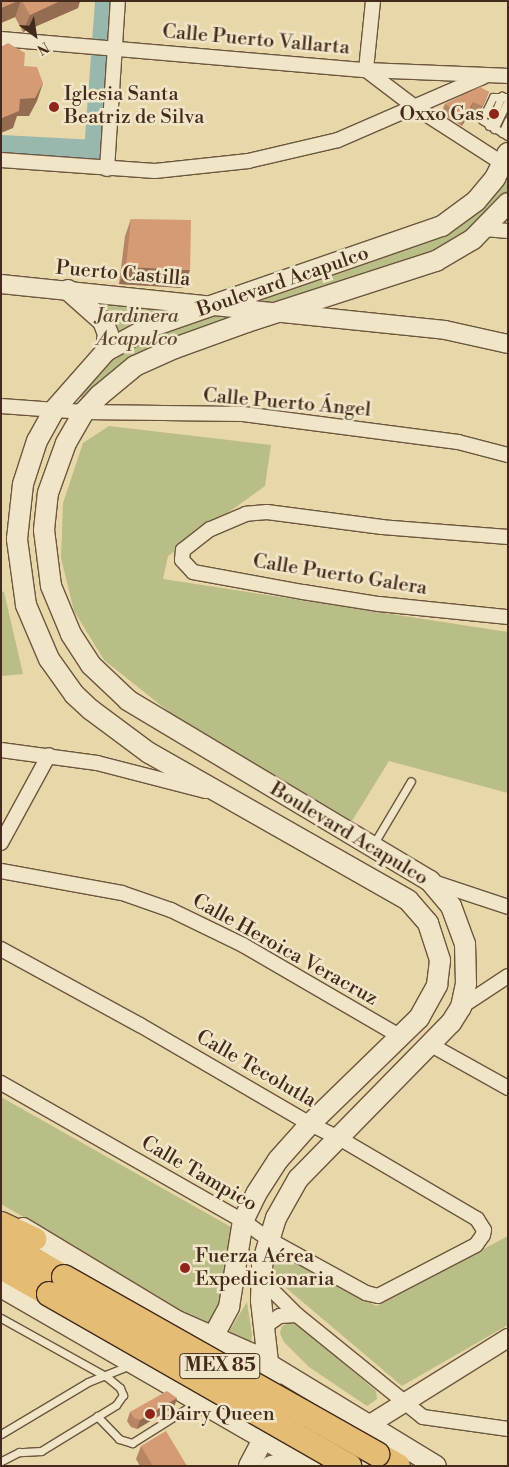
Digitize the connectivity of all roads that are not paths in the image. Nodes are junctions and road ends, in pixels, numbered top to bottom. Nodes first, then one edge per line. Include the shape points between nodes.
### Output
1 (118, 1) edge
2 (373, 1) edge
3 (1, 39) edge
4 (105, 47) junction
5 (366, 70) junction
6 (486, 75) junction
7 (508, 76) edge
8 (506, 98) edge
9 (415, 107) junction
10 (508, 120) edge
11 (492, 127) junction
12 (505, 134) edge
13 (1, 160) edge
14 (506, 161) edge
15 (107, 169) junction
16 (508, 203) edge
17 (485, 229) junction
18 (508, 231) edge
19 (398, 242) junction
20 (410, 271) junction
21 (1, 284) edge
22 (68, 290) junction
23 (220, 304) junction
24 (282, 312) junction
25 (508, 344) edge
26 (106, 351) junction
27 (1, 406) edge
28 (54, 410) junction
29 (84, 412) junction
30 (508, 455) edge
31 (508, 537) edge
32 (508, 617) edge
33 (1, 750) edge
34 (49, 755) junction
35 (411, 781) dead end
36 (218, 794) junction
37 (1, 843) edge
38 (373, 846) junction
39 (1, 872) edge
40 (430, 881) junction
41 (478, 899) junction
42 (508, 907) edge
43 (455, 916) junction
44 (437, 948) junction
45 (1, 949) edge
46 (508, 976) edge
47 (461, 1007) junction
48 (401, 1037) junction
49 (431, 1045) junction
50 (1, 1082) edge
51 (508, 1088) edge
52 (310, 1124) junction
53 (339, 1138) junction
54 (1, 1212) edge
55 (243, 1221) junction
56 (1, 1223) edge
57 (35, 1239) junction
58 (268, 1239) junction
59 (1, 1242) edge
60 (1, 1267) edge
61 (262, 1280) junction
62 (57, 1286) junction
63 (1, 1287) edge
64 (378, 1296) joint
65 (298, 1315) junction
66 (1, 1318) edge
67 (177, 1321) junction
68 (265, 1331) junction
69 (212, 1337) junction
70 (508, 1338) edge
71 (141, 1367) junction
72 (270, 1367) junction
73 (107, 1377) junction
74 (273, 1394) junction
75 (201, 1400) junction
76 (402, 1402) junction
77 (330, 1404) junction
78 (97, 1416) junction
79 (360, 1422) junction
80 (245, 1426) junction
81 (508, 1429) edge
82 (1, 1434) edge
83 (265, 1439) junction
84 (299, 1459) edge
85 (1, 1461) edge
86 (249, 1466) edge
87 (272, 1466) edge
88 (349, 1466) edge
89 (398, 1466) edge
90 (436, 1466) edge

1 - 4 street
2 - 5 street
3 - 4 street, Calle Puerto Vallarta
4 - 5 street, Calle Puerto Vallarta
4 - 15 street
5 - 6 street, Calle Puerto Vallarta
5 - 9 street
6 - 7 street, Calle Puerto Vallarta
6 - 9 street
8 - 11 lane
8 - 11 lane via 492,99 482,120
9 - 14 street
9 - 15 street via 338,140 285,154 155,171
10 - 12 lane
11 - 12 lane
13 - 15 street
14 - 19 main road, Boulevard Acapulco via 486,190 460,214 430,232
16 - 17 main road, Boulevard Acapulco
17 - 18 street
17 - 20 main road, Boulevard Acapulco via 448,255
19 - 20 main road
19 - 23 main road, Boulevard Acapulco
20 - 24 main road, Boulevard Acapulco
21 - 22 street, Puerto Castilla
22 - 23 street, Puerto Castilla
22 - 26 main road via 103,321 108,334
23 - 24 street, Puerto Castilla
23 - 26 main road, Boulevard Acapulco via 150,327
24 - 25 street, Puerto Castilla via 445,330
24 - 29 main road, Boulevard Acapulco via 146,360 117,380
26 - 28 main road, Boulevard Acapulco
27 - 28 street, Calle Puerto Ángel
28 - 29 street, Calle Puerto Ángel
28 - 36 main road, Boulevard Acapulco via 37,441 21,500 18,562 26,605 49,659 61,678 90,710 149,753
29 - 30 street, Calle Puerto Ángel via 243,414 458,442
29 - 38 main road, Boulevard Acapulco via 66,443 48,493 44,530 56,604 91,665 128,700
31 - 32 street, Calle Puerto Galera via 382,527 267,512 226,521 183,550 182,560 185,566 206,575 379,604
33 - 34 street
34 - 36 street via 97,763
34 - 37 street
35 - 38 lane
36 - 44 main road, Boulevard Acapulco via 408,900 428,923
38 - 40 main road, Boulevard Acapulco
39 - 48 street, Calle Heroica Veracruz via 122,893 171,910 243,945
40 - 41 street
40 - 43 main road, Boulevard Acapulco via 443,894
41 - 42 street
41 - 43 street via 463,906
43 - 44 main road
43 - 47 main road, Boulevard Acapulco via 467,957
44 - 48 main road, Boulevard Acapulco via 440,960 437,985 419,1018
45 - 52 street, Calle Tecolutla
46 - 47 street
47 - 49 main road
48 - 52 main road, Boulevard Acapulco
49 - 51 street
49 - 53 main road
50 - 55 street, Calle Tampico
52 - 53 street, Calle Tecolutla
52 - 55 main road, Boulevard Acapulco via 266,1178
53 - 58 main road via 298,1179
53 - 64 street, Calle Tecolutla via 478,1219 484,1230 476,1244
54 - 57 main road
55 - 58 street, Calle Tampico
55 - 69 main road, Boulevard Acapulco via 229,1306
56 - 57 main road
57 - 67 main road
58 - 61 main road
58 - 64 street, Calle Tampico via 353,1287
59 - 62 highway, MEX 85
60 - 62 highway, MEX 85
61 - 65 street
61 - 68 main road
62 - 88 highway, MEX 85, bridge
62 - 89 highway, MEX 85, bridge
63 - 71 main road
65 - 68 street via 275,1318
65 - 76 street
66 - 73 lane
67 - 69 main road
67 - 71 main road via 179,1344 174,1356 165,1364
68 - 72 main road
68 - 79 main road via 287,1362 340,1398
69 - 72 main road via 240,1347
69 - 75 main road via 194,1370 194,1386
70 - 76 street
71 - 73 lane
71 - 75 main road
72 - 74 main road
72 - 77 main road
73 - 78 lane via 123,1395 116,1405
73 - 82 lane via 88,1382
74 - 80 main road
74 - 83 main road via 272,1419
75 - 78 lane via 132,1443 119,1439
75 - 80 main road
76 - 79 street
76 - 81 street via 422,1417
77 - 79 main road
77 - 84 main road via 312,1412 298,1424 290,1438
78 - 85 lane via 41,1451 19,1452
79 - 90 main road
80 - 83 main road
83 - 84 main road
83 - 86 main road
84 - 87 main road

